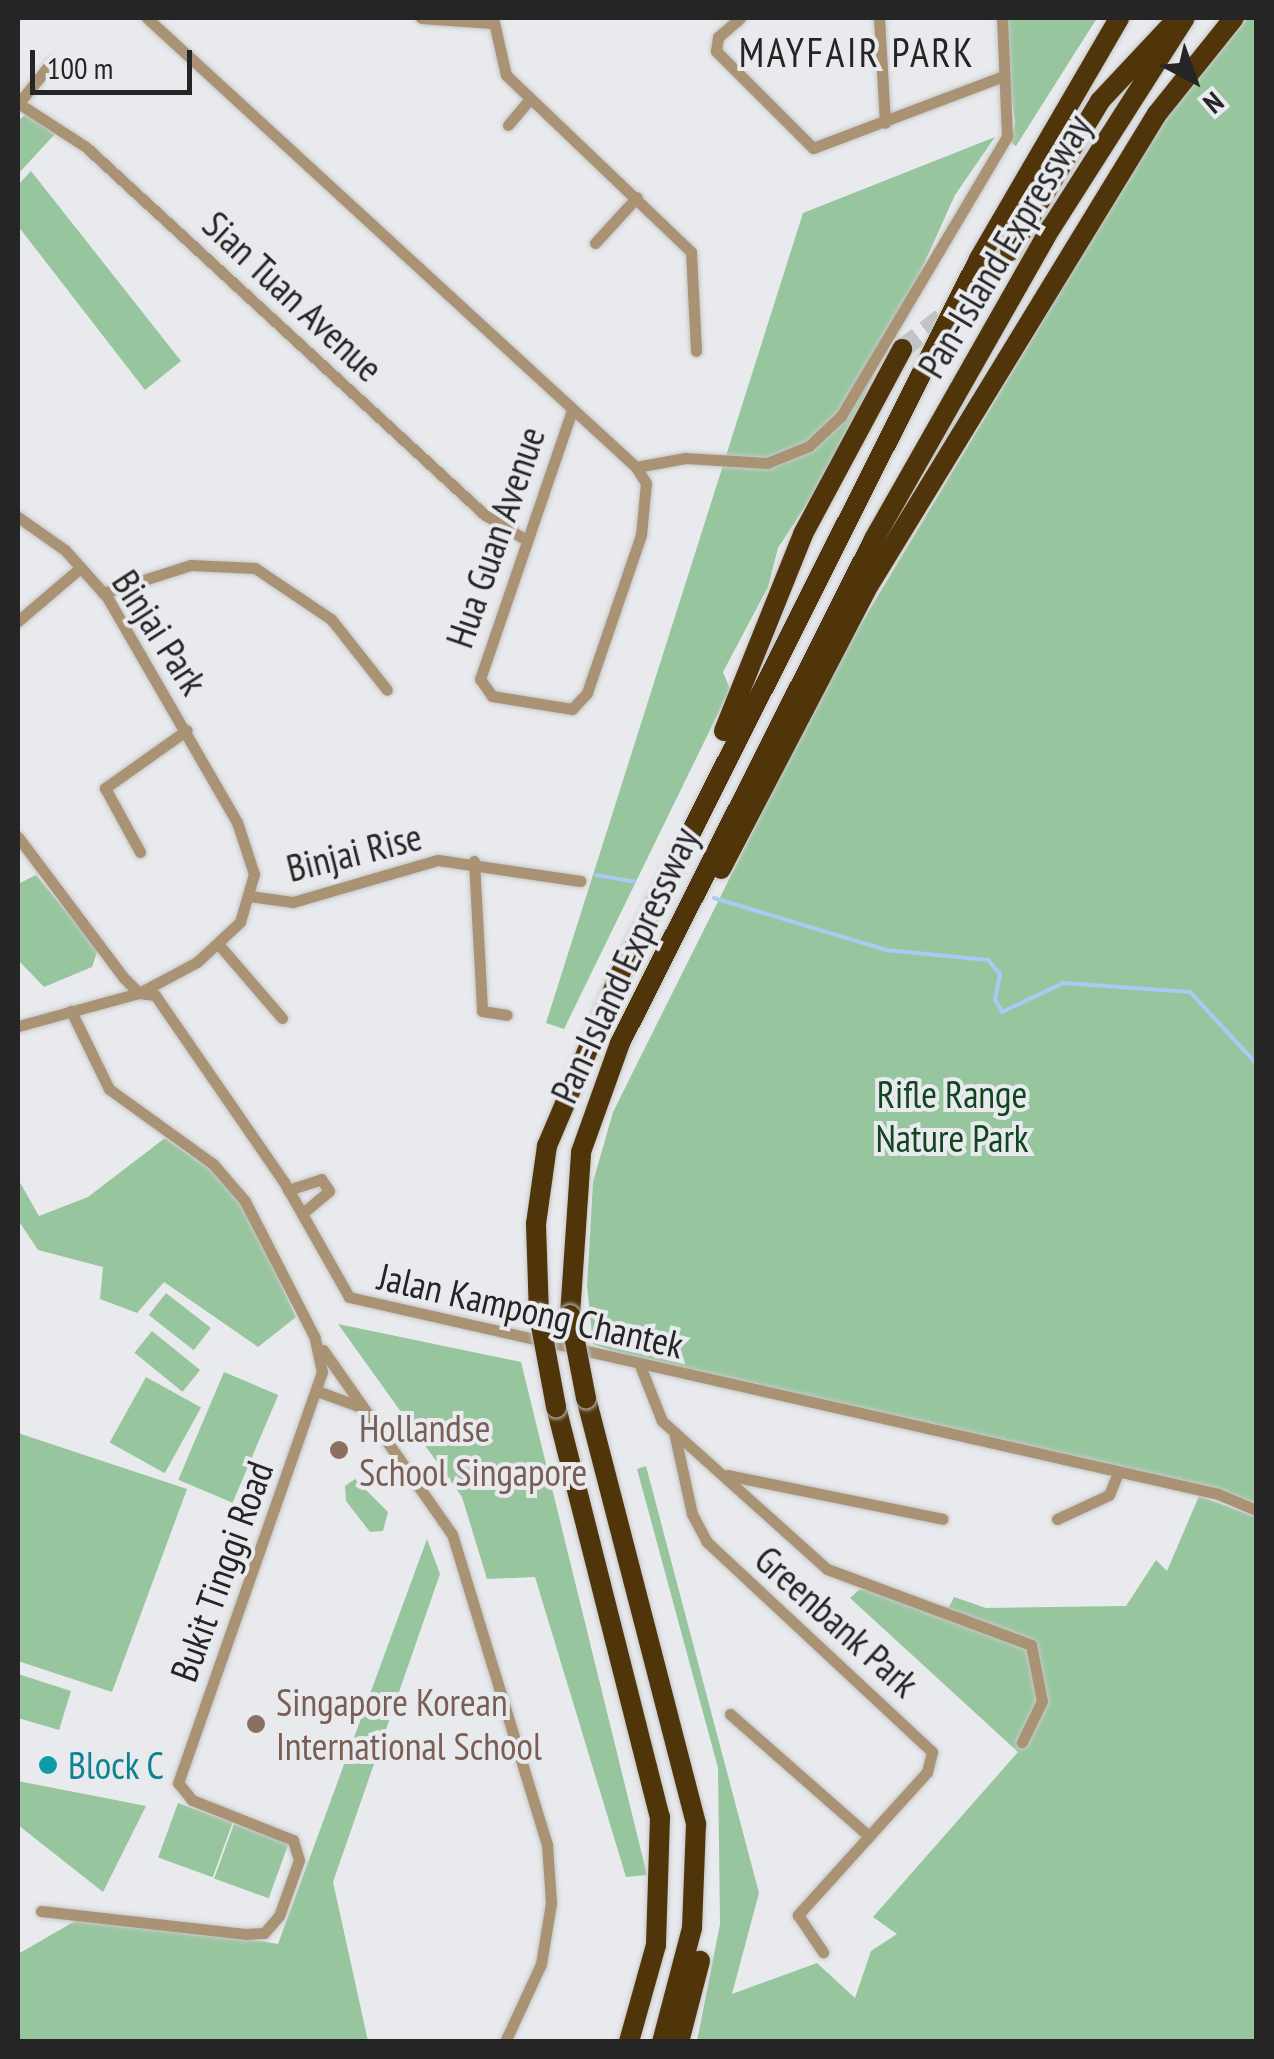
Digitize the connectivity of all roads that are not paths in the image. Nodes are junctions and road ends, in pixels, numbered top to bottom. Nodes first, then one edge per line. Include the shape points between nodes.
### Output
1 (147, 18) edge
2 (420, 18) edge
3 (740, 18) edge
4 (879, 18) edge
5 (1002, 18) edge
6 (1119, 18) edge
7 (1182, 18) edge
8 (1234, 18) edge
9 (492, 20) edge
10 (51, 63) dead end
11 (1004, 76) junction
12 (529, 100) junction
13 (18, 103) edge
14 (885, 123) junction
15 (508, 125) dead end
16 (637, 197) junction
17 (595, 244) dead end
18 (1010, 252) tunnel mouth
19 (902, 349) tunnel mouth
20 (696, 352) dead end
21 (572, 410) junction
22 (636, 467) junction
23 (18, 517) edge
24 (523, 538) junction
25 (80, 568) junction
26 (103, 593) junction
27 (18, 621) edge
28 (387, 690) dead end
29 (187, 730) junction
30 (18, 837) edge
31 (140, 852) dead end
32 (474, 861) junction
33 (580, 881) dead end
34 (250, 896) junction
35 (220, 946) junction
36 (619, 976) junction
37 (650, 985) junction
38 (139, 993) junction
39 (72, 1011) junction
40 (507, 1015) dead end
41 (282, 1018) dead end
42 (18, 1026) edge
43 (288, 1190) junction
44 (302, 1214) junction
45 (315, 1338) junction
46 (641, 1368) junction
47 (317, 1390) junction
48 (365, 1409) junction
49 (674, 1432) junction
50 (1118, 1473) junction
51 (723, 1474) junction
52 (1256, 1510) edge
53 (943, 1519) dead end
54 (1056, 1519) dead end
55 (730, 1714) dead end
56 (1022, 1742) dead end
57 (868, 1836) junction
58 (42, 1911) dead end
59 (692, 1928) junction
60 (824, 1952) dead end
61 (505, 2042) edge
62 (629, 2042) edge
63 (662, 2042) edge
64 (678, 2042) edge

1 - 21 street, Hua Guan Avenue
2 - 9 street
3 - 14 street via 718,37 716,50 809,146 822,148
4 - 14 street
5 - 11 street
6 - 36 highway, Pan-Island Expressway via 978,260
7 - 18 highway via 1100,100
7 - 37 highway, Pan-Island Expressway via 874,539
8 - 37 highway via 1157,114 869,585 710,890
9 - 12 street via 499,61
10 - 13 street
11 - 14 street
11 - 22 street via 1009,121 1002,148 824,434 767,464 685,458
12 - 15 street
12 - 16 street via 594,168
13 - 24 street, Sian Tuan Avenue via 86,147 485,515
16 - 17 street
16 - 20 street via 690,252
19 - 36 highway via 803,534
21 - 22 street, Hua Guan Avenue
21 - 24 street, Hua Guan Avenue
22 - 24 street, Hua Guan Avenue via 646,482 644,524 578,708 492,696 481,683
23 - 25 street, Binjai Park
25 - 26 street, Binjai Park
25 - 27 street, Binjai Park
26 - 28 street via 191,565 255,568 331,619
26 - 29 street, Binjai Park
29 - 31 street, Binjai Park via 105,788
29 - 34 street, Binjai Park via 244,840 254,874
30 - 38 street, Jalan Kampong Chantek
32 - 33 street, Binjai Rise
32 - 34 street, Binjai Rise via 410,864 293,902
32 - 40 street, Binjai Rise via 482,1010
34 - 35 street
35 - 38 street
35 - 41 street
36 - 62 highway, Pan-Island Expressway, bridge via 548,1146 536,1224 540,1314 556,1407 660,1817 656,1945
37 - 59 highway, Pan-Island Expressway, bridge via 580,1152 570,1315 586,1398 690,1785 698,1866
38 - 39 street
38 - 43 street, Jalan Kampong Chantek via 154,995
39 - 42 street
39 - 45 street, Bukit Tinggi Road via 109,1089 213,1164 245,1201
43 - 44 street, Jalan Kampong Chantek
43 - 44 street via 321,1178 329,1191
44 - 46 street, Jalan Kampong Chantek via 350,1297
45 - 47 street, Bukit Tinggi Road via 322,1356
45 - 48 street
46 - 49 street via 651,1405
46 - 50 street, Jalan Kampong Chantek
47 - 48 street
47 - 58 street, Bukit Tinggi Road via 178,1783 192,1800 294,1840 299,1860 279,1916 264,1933 245,1934
48 - 61 street via 452,1534 546,1844 551,1903 540,1964
49 - 51 street
49 - 57 street, Greenbank Park via 692,1514 707,1542 930,1746 927,1772
50 - 52 street, Jalan Kampong Chantek
50 - 54 street via 1109,1495
51 - 53 street
51 - 56 street via 826,1569 1031,1645 1042,1701
55 - 57 street
57 - 60 street, Greenbank Park via 798,1916
59 - 63 highway, Pan-Island Expressway
59 - 64 highway via 700,1962

